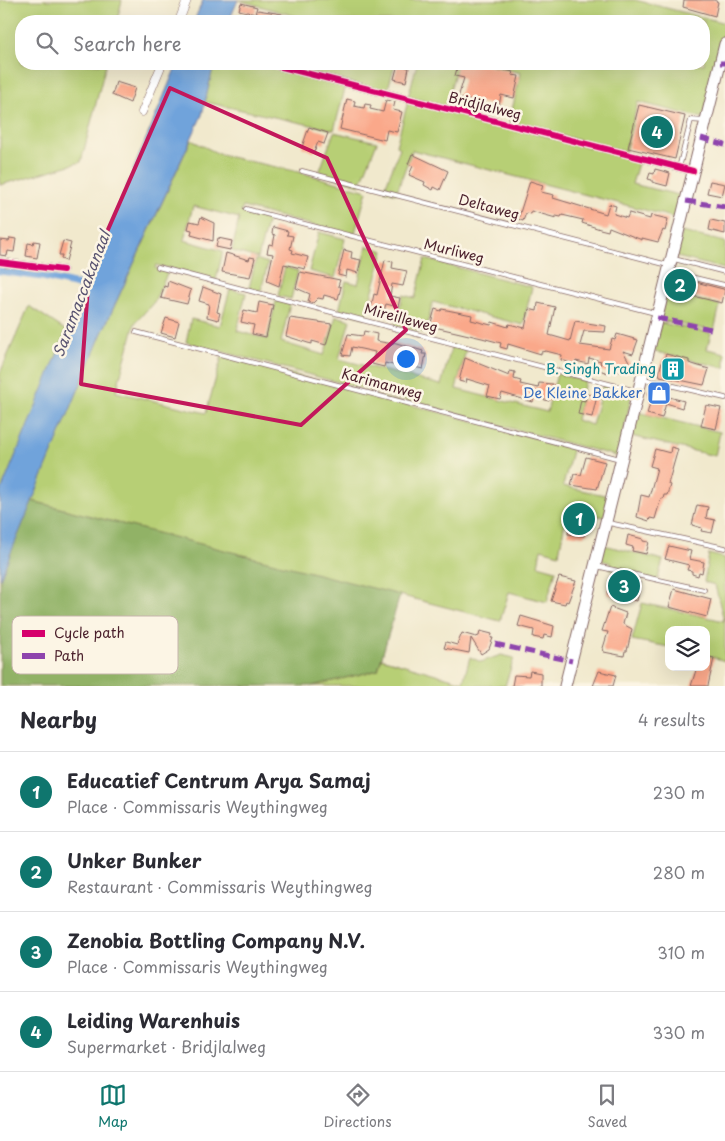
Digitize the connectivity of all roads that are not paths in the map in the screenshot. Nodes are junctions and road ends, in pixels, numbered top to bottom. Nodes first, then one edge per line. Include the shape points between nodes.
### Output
1 (187, 0) edge
2 (181, 15) edge
3 (725, 44) edge
4 (160, 70) edge
5 (294, 70) edge
6 (142, 112) dead end
7 (706, 122) junction
8 (679, 168) junction
9 (302, 171) dead end
10 (693, 172) junction
11 (246, 209) dead end
12 (0, 262) edge
13 (670, 265) junction
14 (158, 267) dead end
15 (63, 270) dead end
16 (725, 272) edge
17 (724, 285) edge
18 (658, 314) junction
19 (136, 332) dead end
20 (642, 379) junction
21 (638, 392) junction
22 (725, 398) edge
23 (622, 459) junction
24 (606, 522) junction
25 (725, 548) edge
26 (596, 566) junction
27 (704, 590) dead end
28 (565, 686) edge

1 - 2 street
3 - 7 main road
4 - 6 street
5 - 8 street, Bridjlalweg
7 - 8 lane via 691,120
7 - 10 main road
8 - 10 street, Bridjlalweg
9 - 13 lane, Deltaweg
10 - 13 main road
11 - 18 lane, Murliweg
12 - 15 street
13 - 16 lane
13 - 17 lane
13 - 18 main road
14 - 21 lane, Mireilleweg
18 - 20 main road
19 - 23 lane, Karimanweg
20 - 21 main road
20 - 22 lane
21 - 23 main road
23 - 24 main road
24 - 25 lane
24 - 26 main road
26 - 27 lane
26 - 28 main road

